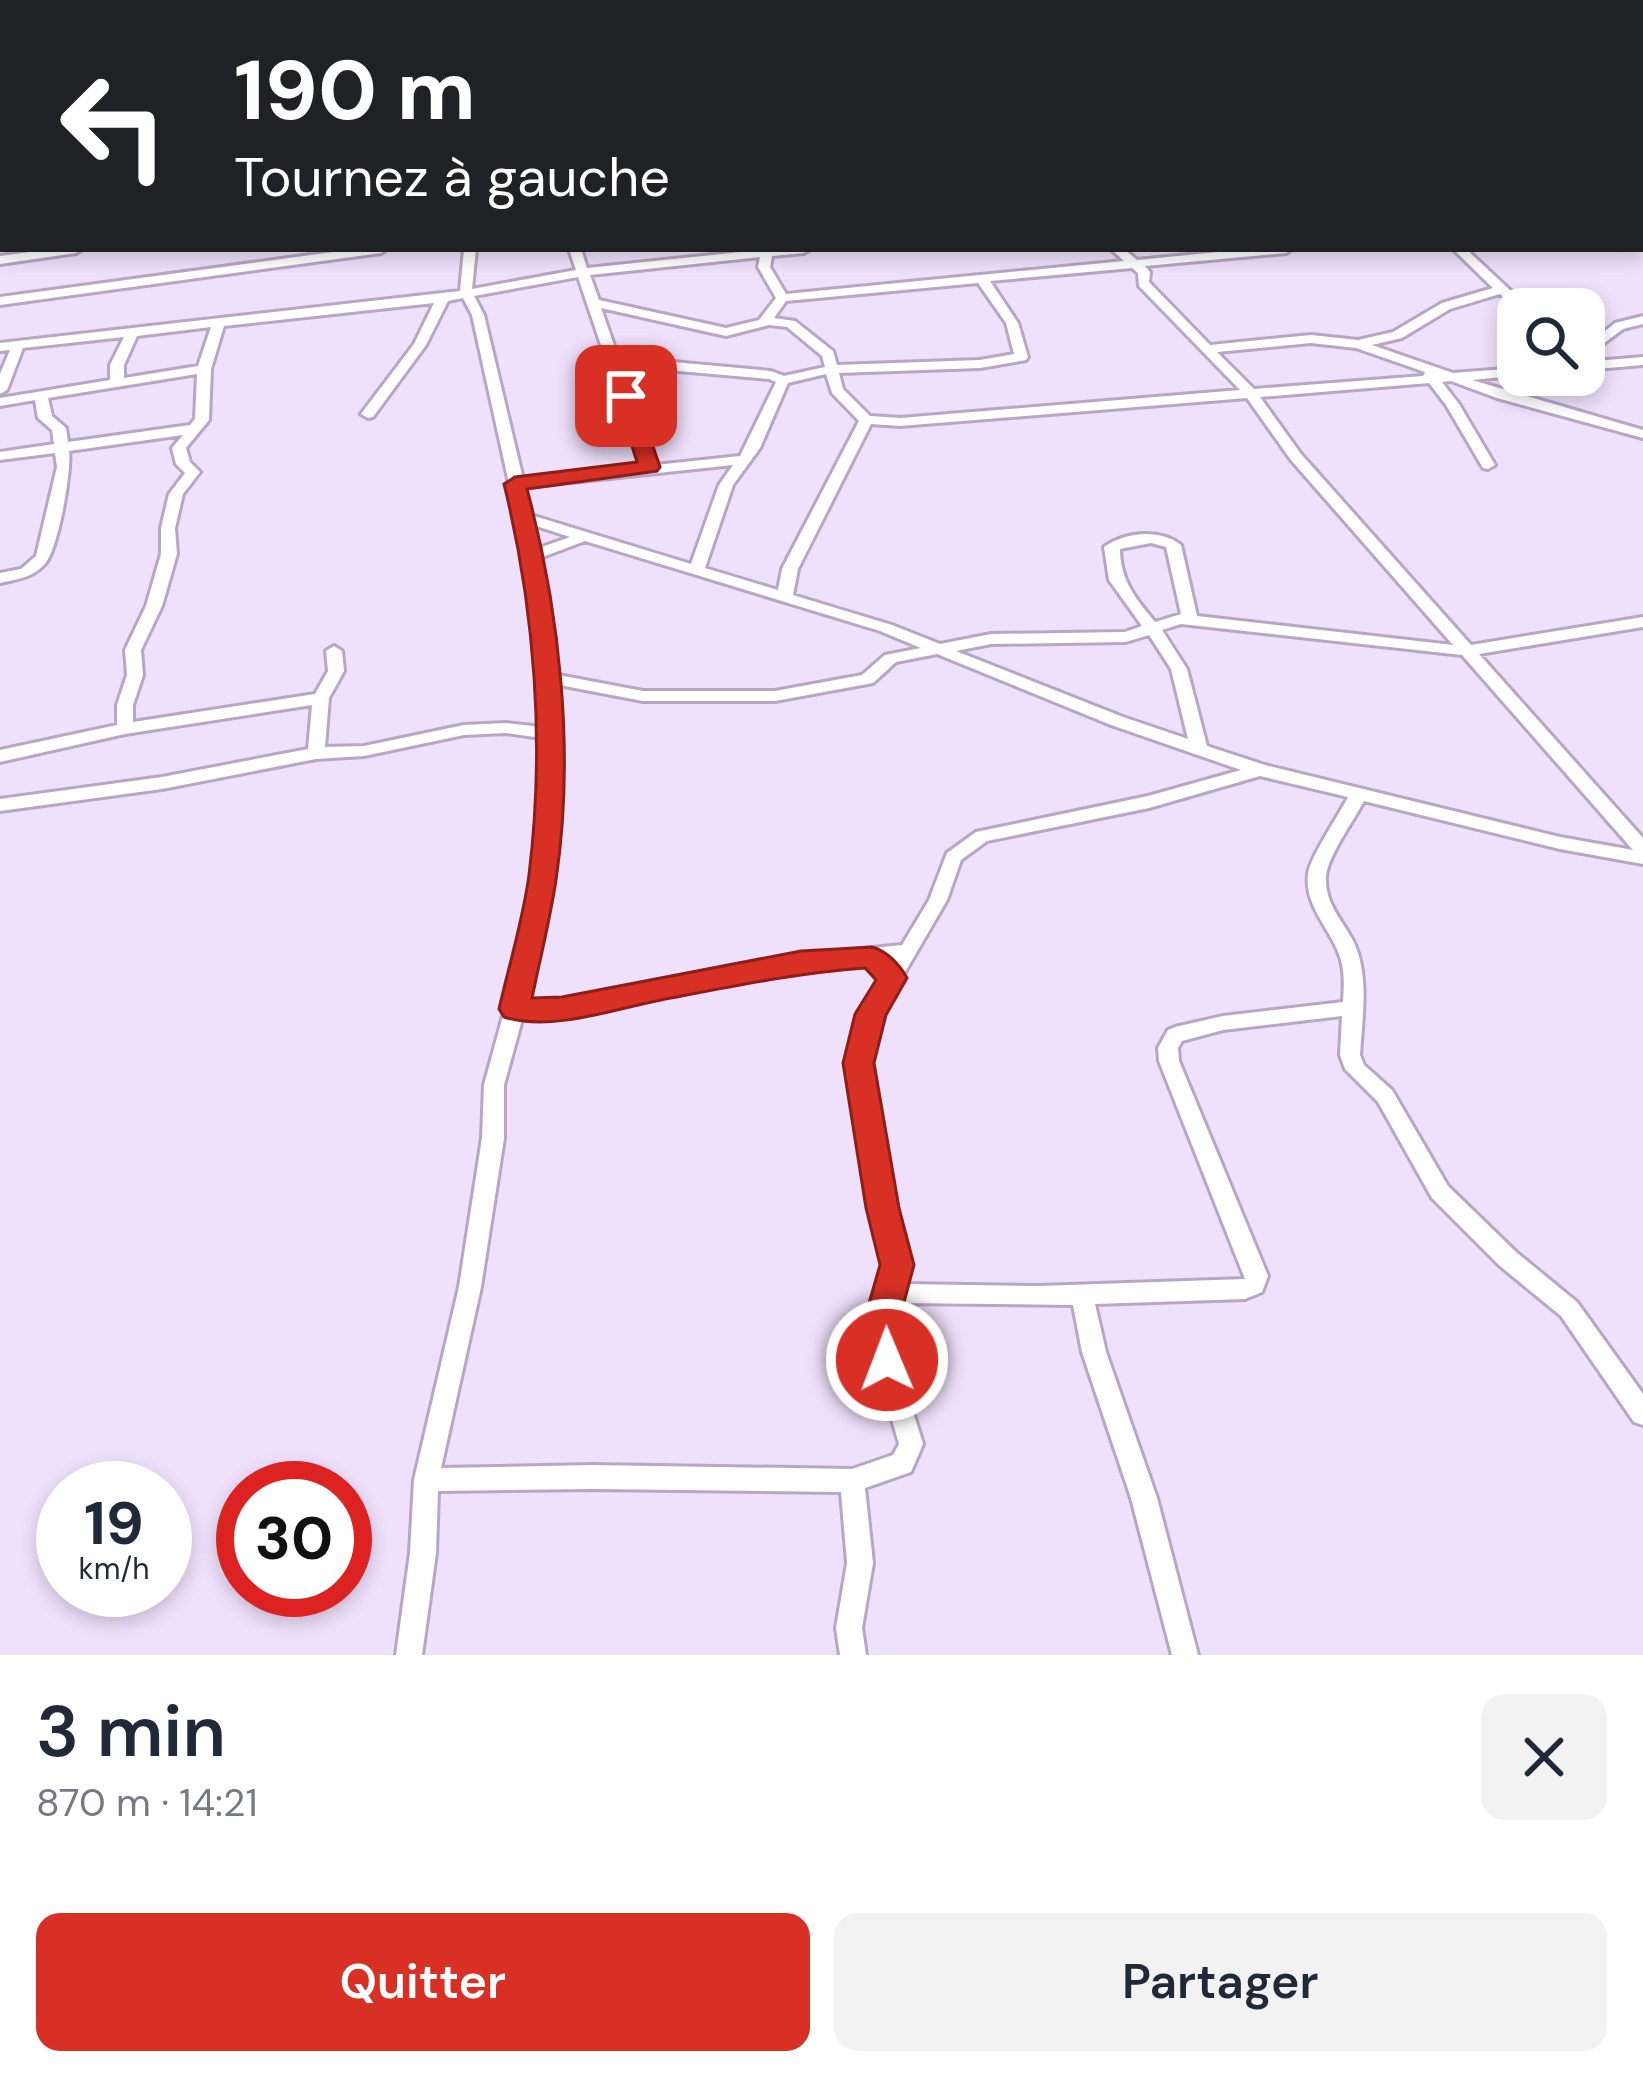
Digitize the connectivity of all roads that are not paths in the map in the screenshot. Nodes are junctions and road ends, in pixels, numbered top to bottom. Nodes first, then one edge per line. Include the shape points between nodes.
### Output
1 (46, 252) edge
2 (359, 252) edge
3 (470, 252) edge
4 (576, 252) edge
5 (782, 252) edge
6 (1121, 252) edge
7 (1253, 252) edge
8 (1462, 252) edge
9 (704, 255) edge
10 (7, 256) edge
11 (765, 262) junction
12 (1131, 263) junction
13 (583, 272) junction
14 (981, 278) junction
15 (1501, 288) edge
16 (1497, 291) edge
17 (466, 292) junction
18 (443, 298) junction
19 (782, 298) junction
20 (0, 302) edge
21 (596, 303) junction
22 (220, 320) junction
23 (1643, 320) edge
24 (765, 321) junction
25 (134, 331) junction
26 (1605, 337) edge
27 (1358, 344) junction
28 (18, 345) junction
29 (0, 347) edge
30 (1206, 349) junction
31 (614, 361) junction
32 (1643, 361) edge
33 (1605, 364) edge
34 (205, 369) junction
35 (832, 369) junction
36 (1427, 373) junction
37 (1497, 374) edge
38 (1456, 377) junction
39 (783, 380) junction
40 (117, 382) junction
41 (0, 390) edge
42 (1250, 393) junction
43 (41, 396) junction
44 (0, 401) edge
45 (368, 414) dead end
46 (866, 420) junction
47 (194, 429) junction
48 (1643, 434) edge
49 (63, 449) junction
50 (0, 455) edge
51 (740, 460) junction
52 (1488, 465) dead end
53 (649, 467) junction
54 (515, 484) junction
55 (525, 518) junction
56 (583, 537) junction
57 (532, 556) junction
58 (697, 570) junction
59 (0, 578) edge
60 (785, 596) junction
61 (1190, 619) junction
62 (1643, 622) edge
63 (1150, 629) junction
64 (938, 649) junction
65 (334, 651) dead end
66 (1467, 651) junction
67 (545, 677) junction
68 (321, 698) junction
69 (125, 729) junction
70 (551, 734) junction
71 (1199, 750) junction
72 (316, 753) junction
73 (0, 755) edge
74 (1260, 770) junction
75 (1359, 794) junction
76 (0, 805) edge
77 (1643, 854) edge
78 (909, 951) junction
79 (872, 957) junction
80 (892, 978) junction
81 (1351, 1008) junction
82 (514, 1009) junction
83 (889, 1293) junction
84 (1082, 1294) junction
85 (1643, 1414) edge
86 (426, 1480) junction
87 (852, 1481) junction
88 (409, 1655) edge
89 (853, 1655) edge
90 (1185, 1655) edge

1 - 10 street
2 - 20 street
3 - 17 street
4 - 13 street
5 - 11 street
6 - 12 street
7 - 12 street
8 - 15 street
9 - 11 street
9 - 13 street
11 - 19 street
12 - 14 street
12 - 30 street
13 - 17 street
13 - 21 street
14 - 19 street
14 - 35 street via 1012,323 1021,358
16 - 27 street
17 - 18 street
17 - 54 street
18 - 22 street
18 - 45 street via 420,345
19 - 24 street
21 - 24 street via 726,332
21 - 31 street
22 - 25 street
22 - 34 street
23 - 26 street
24 - 35 street via 805,332
25 - 28 street
25 - 40 street
27 - 30 street
27 - 36 street
28 - 29 street
28 - 41 street
30 - 42 street
31 - 39 street
31 - 53 street
32 - 33 street
34 - 40 street
34 - 47 street via 202,420
35 - 39 street
35 - 46 street via 837,390
36 - 38 street
36 - 42 street
36 - 52 street
37 - 38 street
38 - 48 street
39 - 51 street
40 - 43 street
42 - 46 street
42 - 66 street
43 - 44 street
43 - 49 street
46 - 60 street via 790,569
47 - 49 street
47 - 69 street via 179,448 193,472 176,494 159,589 133,650
49 - 50 street
49 - 59 street via 43,558 26,573
51 - 53 street
51 - 58 street
53 - 54 street
54 - 55 street
55 - 56 street
55 - 57 street
56 - 57 street
56 - 58 street
57 - 67 street
58 - 60 street
60 - 64 street
61 - 63 street
61 - 63 street via 1173,545 1125,541 1112,547 1110,567
61 - 66 street
62 - 66 street
63 - 64 street
63 - 71 street via 1174,657
64 - 67 street via 891,658 867,680 775,696 643,696
64 - 71 street
65 - 68 street via 336,671
66 - 77 street
67 - 70 street
68 - 69 street
68 - 72 street
69 - 73 street
70 - 72 street via 464,730
70 - 82 street via 542,877
71 - 74 street
72 - 76 street
74 - 75 street
74 - 78 street via 962,846
75 - 77 street
75 - 81 street via 1317,871 1318,892 1354,974
78 - 79 street
78 - 80 street
79 - 80 street
79 - 82 street
80 - 83 street via 871,1014 859,1063 897,1265
81 - 84 street via 1223,1023 1175,1035 1168,1048 1254,1285
81 - 85 street via 1355,1069 1384,1096 1440,1192 1569,1309
82 - 86 street via 494,1084 470,1287
83 - 84 street
83 - 87 street via 887,1360 910,1444 902,1465
84 - 90 street
86 - 87 street
86 - 88 street
87 - 89 street via 860,1562

